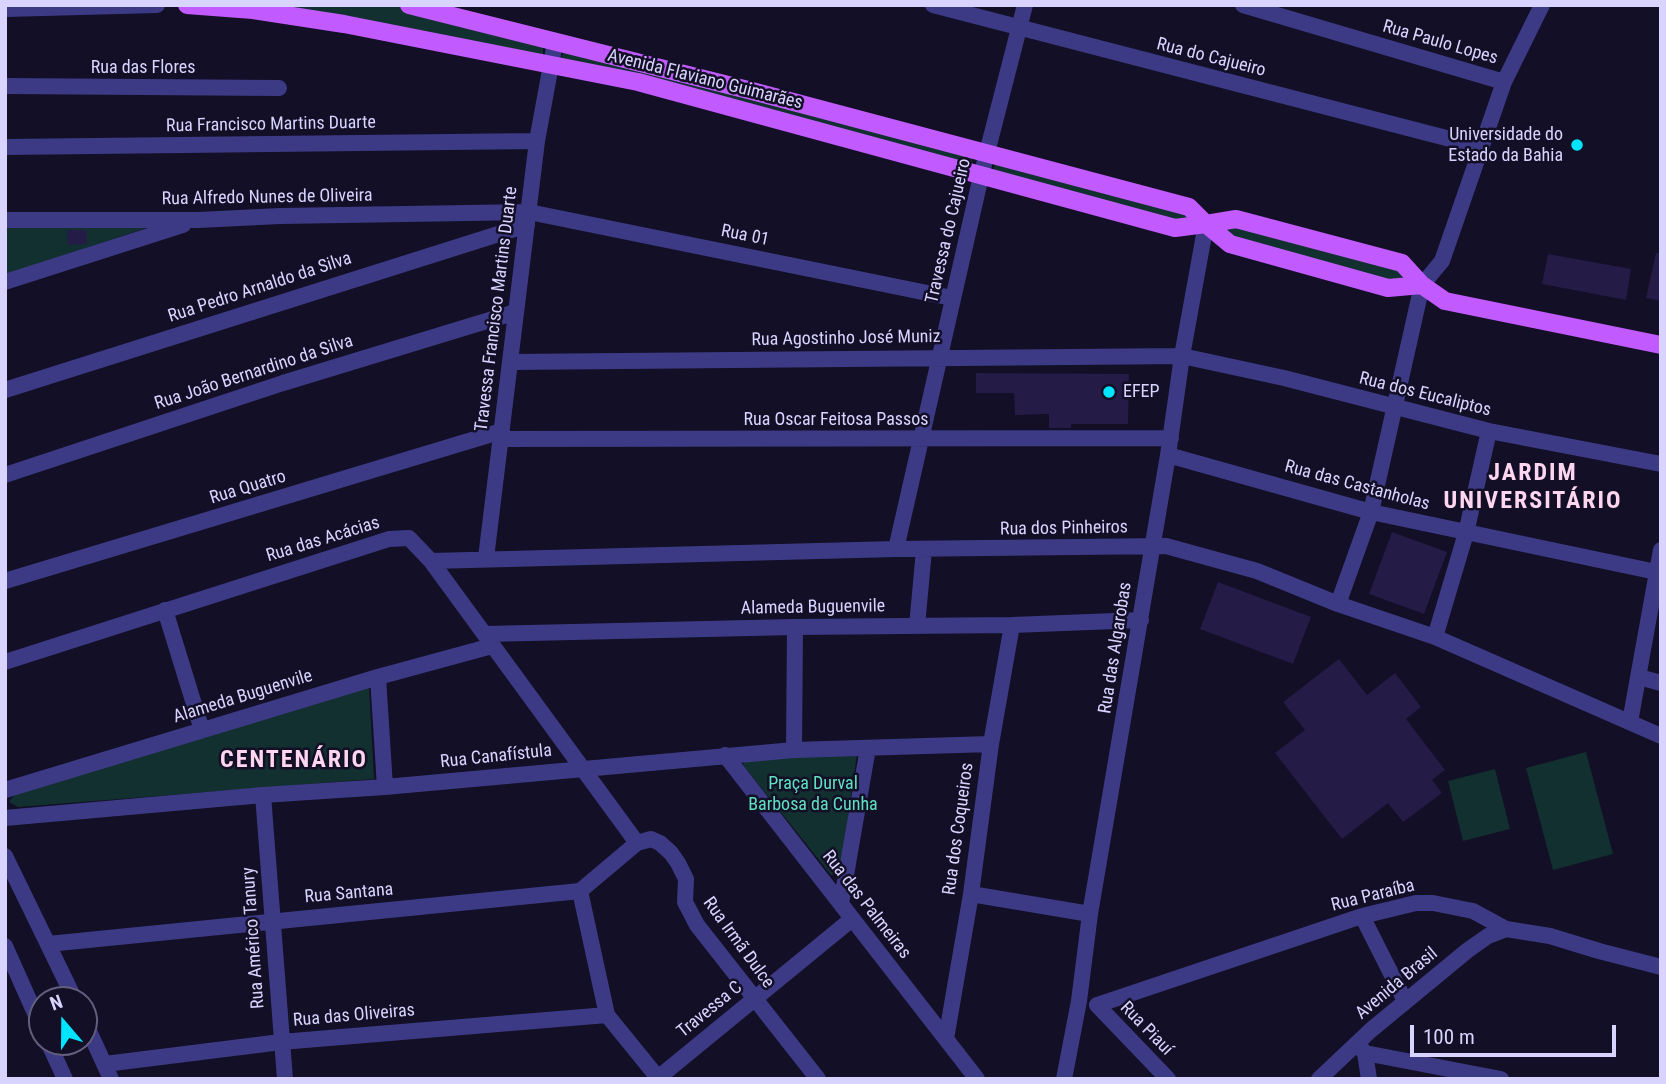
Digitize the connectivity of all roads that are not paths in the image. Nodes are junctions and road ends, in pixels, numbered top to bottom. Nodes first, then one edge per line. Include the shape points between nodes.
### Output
1 (157, 5) edge
2 (187, 5) edge
3 (409, 5) edge
4 (933, 5) edge
5 (1025, 5) edge
6 (1243, 5) edge
7 (1542, 5) edge
8 (5, 9) edge
9 (268, 9) edge
10 (1019, 29) junction
11 (555, 43) junction
12 (550, 65) junction
13 (1504, 82) junction
14 (5, 86) edge
15 (279, 88) dead end
16 (537, 141) junction
17 (5, 147) edge
18 (1480, 147) junction
19 (987, 153) junction
20 (981, 176) junction
21 (528, 219) junction
22 (5, 220) edge
23 (198, 220) junction
24 (1206, 224) junction
25 (5, 282) edge
26 (1422, 285) junction
27 (952, 298) junction
28 (516, 312) junction
29 (1661, 345) edge
30 (1182, 356) junction
31 (938, 358) junction
32 (510, 362) junction
33 (5, 390) edge
34 (1394, 408) junction
35 (1489, 431) junction
36 (501, 435) junction
37 (922, 440) junction
38 (1170, 447) junction
39 (1661, 464) edge
40 (5, 475) edge
41 (1371, 512) junction
42 (1466, 533) junction
43 (1152, 547) junction
44 (896, 549) junction
45 (924, 550) junction
46 (1661, 550) edge
47 (485, 558) junction
48 (431, 561) junction
49 (1659, 572) edge
50 (5, 581) edge
51 (1338, 604) junction
52 (165, 610) junction
53 (1142, 620) junction
54 (1012, 625) junction
55 (795, 626) junction
56 (917, 626) junction
57 (1435, 638) junction
58 (488, 640) junction
59 (5, 662) edge
60 (378, 677) junction
61 (1639, 677) junction
62 (1661, 683) edge
63 (1630, 722) junction
64 (202, 730) junction
65 (1661, 736) edge
66 (990, 744) junction
67 (868, 748) junction
68 (794, 750) junction
69 (725, 755) junction
70 (580, 768) junction
71 (385, 787) junction
72 (5, 790) edge
73 (263, 795) junction
74 (5, 818) edge
75 (637, 843) junction
76 (5, 856) edge
77 (580, 891) junction
78 (971, 894) junction
79 (841, 904) junction
80 (1090, 914) junction
81 (1362, 916) junction
82 (852, 919) junction
83 (272, 920) junction
84 (1506, 929) junction
85 (48, 944) junction
86 (5, 946) edge
87 (1661, 967) edge
88 (13, 984) edge
89 (68, 986) edge
90 (754, 998) junction
91 (1079, 1001) junction
92 (1405, 1001) junction
93 (1097, 1005) junction
94 (28, 1007) edge
95 (607, 1015) junction
96 (946, 1039) junction
97 (281, 1041) junction
98 (1361, 1048) junction
99 (98, 1050) edge
100 (54, 1056) edge
101 (108, 1071) edge
102 (658, 1078) edge
103 (65, 1079) edge
104 (285, 1079) edge
105 (818, 1079) edge
106 (977, 1079) edge
107 (1064, 1079) edge
108 (1168, 1079) edge
109 (1320, 1079) edge
110 (1369, 1079) edge
111 (1500, 1079) edge

1 - 8 street
2 - 9 main road, Avenida Flaviano Guimarães
3 - 11 main road, Avenida Flaviano Guimarães
4 - 10 street, Rua do Cajueiro
5 - 10 street, Travessa do Cajueiro
6 - 13 street, Rua Paulo Lopes
7 - 13 street
9 - 12 main road, Avenida Flaviano Guimarães
10 - 18 street, Rua do Cajueiro
10 - 19 street, Travessa do Cajueiro
11 - 12 street, Travessa Francisco Martins Duarte
11 - 19 main road, Avenida Flaviano Guimarães
12 - 16 street, Travessa Francisco Martins Duarte
12 - 20 main road, Avenida Flaviano Guimarães via 638,82
13 - 18 street
14 - 15 street, Rua das Flores
16 - 17 street, Rua Francisco Martins Duarte
16 - 21 street, Travessa Francisco Martins Duarte
18 - 26 street via 1442,261
19 - 20 street, Travessa do Cajueiro
19 - 24 main road, Avenida Flaviano Guimarães via 1189,206
20 - 24 main road, Avenida Flaviano Guimarães via 1175,228
20 - 27 street, Travessa do Cajueiro
21 - 23 street, Rua Alfredo Nunes de Oliveira via 279,216
21 - 27 street, Rua 01
21 - 28 street, Travessa Francisco Martins Duarte
21 - 33 street, Rua Pedro Arnaldo da Silva
22 - 23 street, Rua Alfredo Nunes de Oliveira
23 - 25 street
24 - 26 main road, Avenida Flaviano Guimarães via 1230,244 1388,288
24 - 26 main road, Avenida Flaviano Guimarães via 1236,219 1402,263
24 - 30 street, Rua das Algarobas
26 - 29 main road via 1445,301
26 - 34 street
27 - 31 street, Travessa do Cajueiro
28 - 32 street, Travessa Francisco Martins Duarte
28 - 40 street, Rua João Bernardino da Silva
30 - 31 street, Rua Agostinho José Muniz
30 - 34 street, Rua dos Eucaliptos
30 - 38 street, Rua das Algarobas
31 - 32 street, Rua Agostinho José Muniz
31 - 37 street, Travessa do Cajueiro
32 - 36 street, Travessa Francisco Martins Duarte
34 - 35 street, Rua dos Eucaliptos
34 - 41 street
35 - 39 street, Rua dos Eucaliptos
35 - 42 street
36 - 37 street, Rua Oscar Feitosa Passos
36 - 47 street, Travessa Francisco Martins Duarte
36 - 50 street, Rua Quatro
37 - 38 street, Rua Oscar Feitosa Passos
37 - 44 street, Travessa do Cajueiro
38 - 41 street, Rua das Castanholas
38 - 43 street, Rua das Algarobas
41 - 42 street, Rua das Castanholas
41 - 51 street
42 - 49 street, Rua das Castanholas
42 - 57 street
43 - 45 street, Rua dos Pinheiros
43 - 51 street, Rua dos Pinheiros via 1186,551 1257,571
43 - 53 street, Rua das Algarobas
44 - 45 street, Rua dos Pinheiros
44 - 47 street, Rua dos Pinheiros
45 - 56 street
46 - 49 street
47 - 48 street, Rua dos Pinheiros
48 - 52 street, Rua das Acácias via 409,538 396,538
48 - 58 street, Rua das Acácias
49 - 61 street
51 - 57 street, Rua dos Pinheiros
52 - 59 street, Rua das Acácias
52 - 64 street
53 - 54 street, Alameda Buguenvile
53 - 80 street, Rua das Algarobas
54 - 56 street, Alameda Buguenvile
54 - 66 street, Rua dos Coqueiros
55 - 56 street, Alameda Buguenvile
55 - 58 street, Alameda Buguenvile
55 - 68 street
57 - 63 street, Rua dos Pinheiros
58 - 60 street, Alameda Buguenvile
58 - 70 street, Rua das Acácias
60 - 64 street, Alameda Buguenvile
60 - 71 street
61 - 62 street
61 - 63 street
63 - 65 street, Rua dos Pinheiros
64 - 72 street, Alameda Buguenvile
66 - 67 street, Rua Canafístula
66 - 78 street, Rua dos Coqueiros
67 - 68 street, Rua Canafístula
67 - 79 street
68 - 69 street, Rua Canafístula
69 - 70 street, Rua Canafístula
69 - 79 street, Rua das Palmeiras
70 - 71 street, Rua Canafístula
70 - 75 street, Rua das Acácias
71 - 73 street, Rua Canafístula
73 - 74 street, Rua Canafístula
73 - 83 street, Rua Américo Tanury
75 - 77 street
75 - 90 street, Rua Irmã Dulce via 651,839 671,853 685,879 689,913
76 - 85 street
77 - 83 street, Rua Santana
77 - 95 street
78 - 80 street
78 - 96 street, Rua dos Coqueiros
79 - 82 street, Rua das Palmeiras
80 - 91 street, Rua das Algarobas
81 - 84 street, Rua Paraíba via 1433,903 1473,911
81 - 92 street
81 - 93 street, Rua Paraíba
82 - 90 street, Travessa C
82 - 96 street, Rua das Palmeiras
83 - 85 street, Rua Santana
83 - 97 street, Rua Américo Tanury
84 - 87 street, Rua Paraíba via 1550,936
84 - 92 street, Avenida Brasil via 1468,950
85 - 89 street
86 - 88 street
88 - 94 street
90 - 102 street, Travessa C
90 - 105 street, Rua Irmã Dulce
91 - 93 street
91 - 107 street, Rua das Algarobas
92 - 98 street, Avenida Brasil
93 - 108 street, Rua Piauí
95 - 97 street, Rua das Oliveiras
95 - 102 street
96 - 106 street, Rua das Palmeiras
97 - 101 street, Rua das Oliveiras
97 - 104 street, Rua Américo Tanury
98 - 109 street, Avenida Brasil
98 - 110 street
98 - 111 street
99 - 101 street
100 - 103 street

